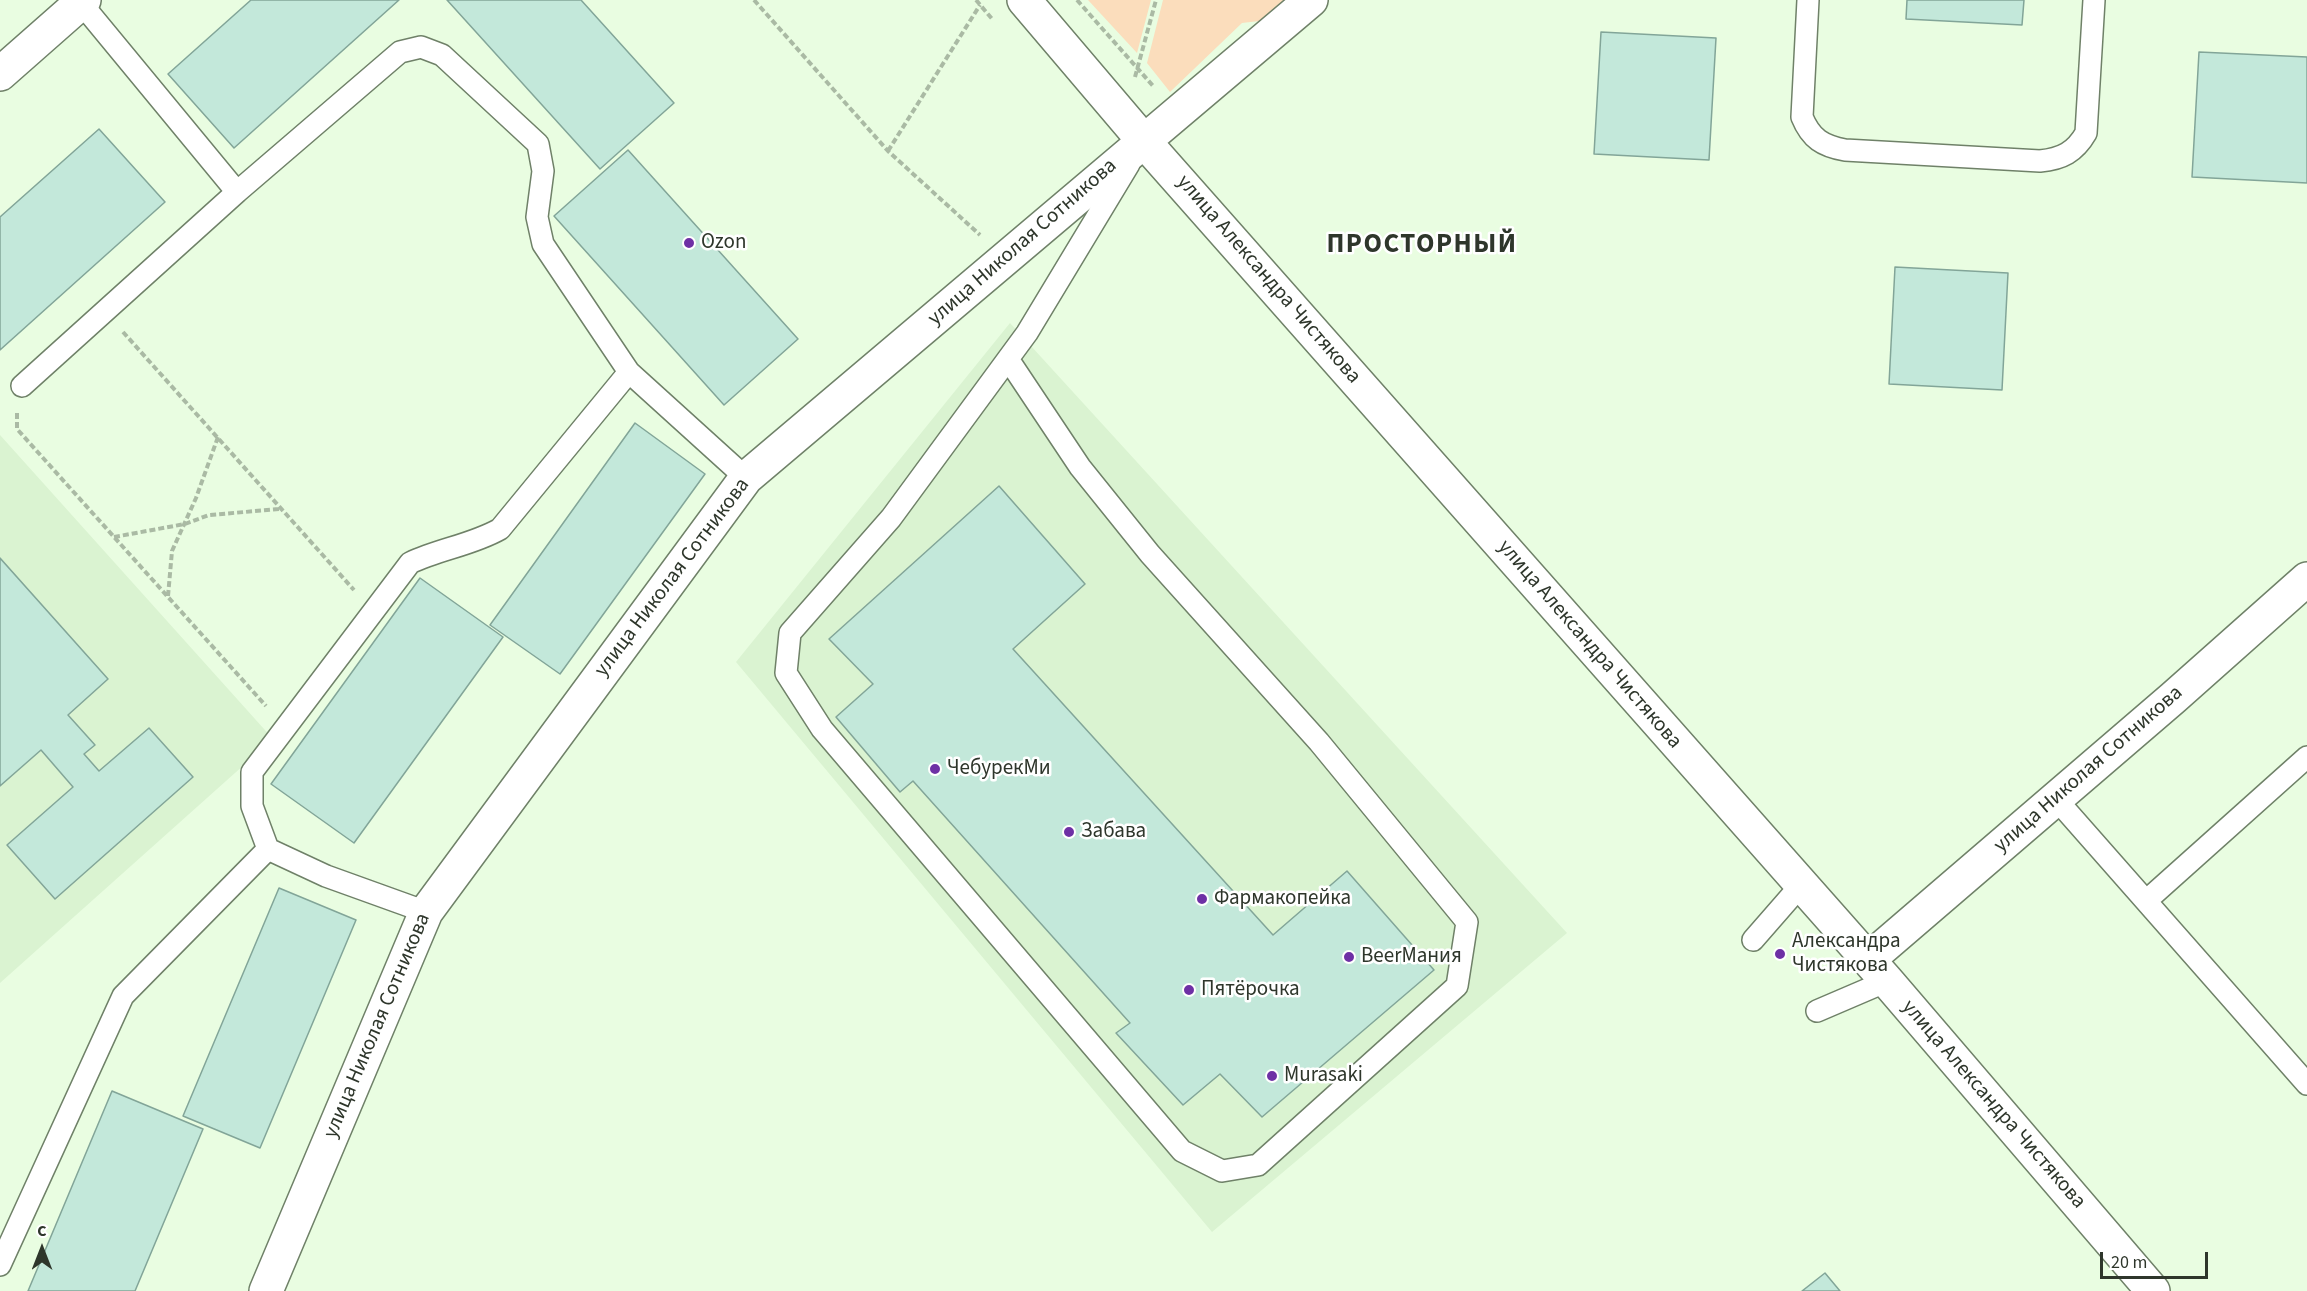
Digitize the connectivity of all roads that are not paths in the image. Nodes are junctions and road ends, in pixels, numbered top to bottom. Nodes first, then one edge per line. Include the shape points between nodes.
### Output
1 (1024, 0) edge
2 (1311, 0) edge
3 (1808, 0) edge
4 (2094, 0) edge
5 (82, 2) edge
6 (0, 74) edge
7 (1134, 129) junction
8 (237, 192) junction
9 (1008, 359) junction
10 (629, 372) junction
11 (22, 386) road end
12 (746, 478) junction
13 (2307, 579) edge
14 (2307, 757) edge
15 (2056, 799) junction
16 (268, 849) junction
17 (1801, 885) junction
18 (2146, 901) junction
19 (426, 912) junction
20 (1753, 940) dead end
21 (1877, 971) junction
22 (1817, 1011) dead end
23 (2307, 1084) edge
24 (0, 1265) edge
25 (266, 1291) edge
26 (2153, 1291) edge

1 - 7 street, улица Александра Чистякова
2 - 7 street, улица Николая Сотникова via 1174,114
3 - 4 lane via 1802,117 1815,139 1828,147 1845,150 2040,161 2070,153 2086,133
5 - 6 street
5 - 8 lane
7 - 9 lane via 1027,333
7 - 12 street, улица Николая Сотникова via 1006,259
7 - 17 street, улица Александра Чистякова
8 - 10 lane via 400,52 421,47 442,55 538,144 543,171 537,217 543,244
8 - 11 lane
9 - 9 lane via 891,518 790,633 786,673 822,729 1182,1151 1222,1171 1258,1165 1457,986 1467,922 1319,742 1150,554 1080,467
10 - 12 lane
10 - 16 lane via 500,529 483,539 410,563 252,772 252,806
12 - 19 street, улица Николая Сотникова
13 - 15 street, улица Николая Сотникова
14 - 18 lane
15 - 18 lane
15 - 21 street, улица Николая Сотникова
16 - 19 lane via 326,876
16 - 24 lane via 123,996
17 - 20 lane
17 - 21 street, улица Александра Чистякова
18 - 23 lane
19 - 25 street, улица Николая Сотникова
21 - 22 lane
21 - 26 street, улица Александра Чистякова

